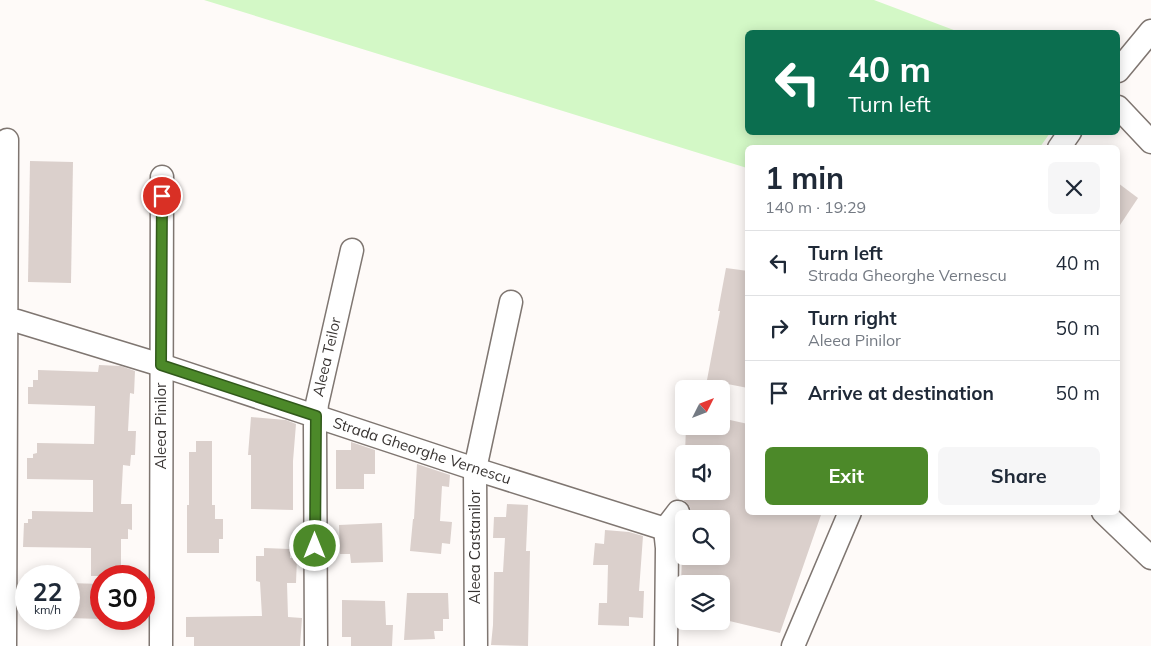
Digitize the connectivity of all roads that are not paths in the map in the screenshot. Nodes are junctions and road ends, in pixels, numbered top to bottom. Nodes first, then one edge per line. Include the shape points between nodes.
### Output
1 (1151, 31) edge
2 (1120, 69) edge
3 (1120, 110) edge
4 (7, 140) dead end
5 (1151, 142) edge
6 (162, 177) dead end
7 (3, 214) edge
8 (352, 250) dead end
9 (511, 302) dead end
10 (6, 320) junction
11 (161, 365) junction
12 (316, 416) junction
13 (475, 469) junction
14 (849, 515) edge
15 (1106, 515) edge
16 (1151, 558) edge
17 (5, 646) edge
18 (161, 646) edge
19 (316, 646) edge
20 (476, 646) edge
21 (666, 646) edge
22 (793, 646) edge

1 - 2 street
3 - 5 street
4 - 7 street
6 - 11 street, Aleea Pinilor
7 - 10 street
8 - 12 street, Aleea Teilor
9 - 13 street, Aleea Castanilor
10 - 11 street, Strada Gheorghe Vernescu
10 - 17 street
11 - 12 street, Strada Gheorghe Vernescu
11 - 18 street, Aleea Pinilor
12 - 13 street, Strada Gheorghe Vernescu
12 - 19 street, Aleea Teilor
13 - 20 street, Aleea Castanilor
13 - 21 street, Strada Gheorghe Vernescu via 671,520 667,548
14 - 22 street
15 - 16 street

